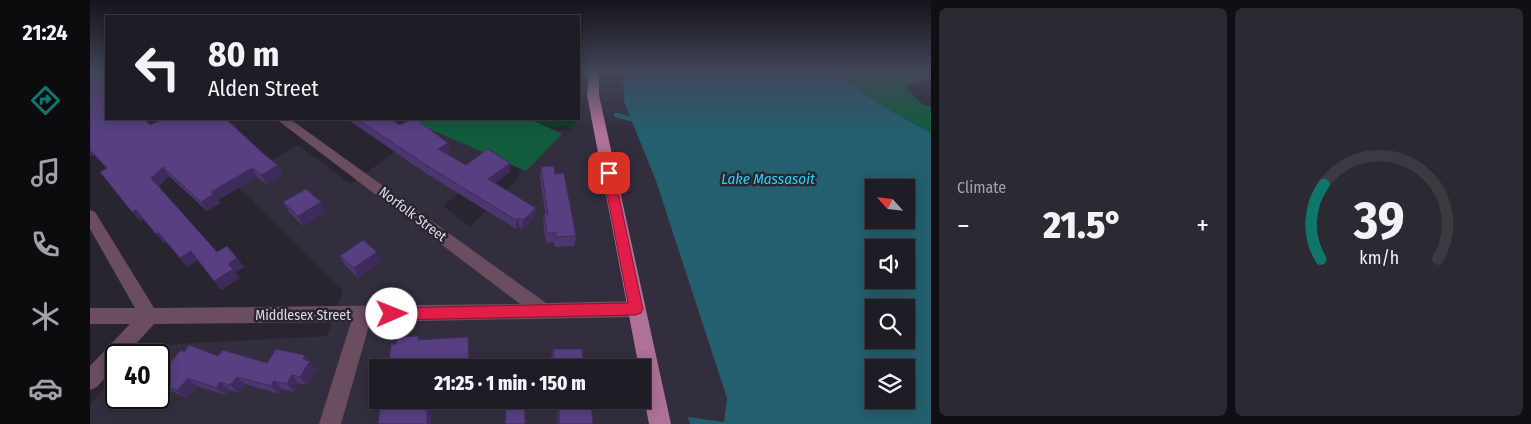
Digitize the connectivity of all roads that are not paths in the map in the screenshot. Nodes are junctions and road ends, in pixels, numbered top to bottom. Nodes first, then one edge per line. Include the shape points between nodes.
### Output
1 (593, 92) edge
2 (283, 120) edge
3 (90, 216) edge
4 (636, 309) junction
5 (543, 311) junction
6 (363, 314) junction
7 (90, 316) edge
8 (149, 316) junction
9 (90, 380) edge
10 (330, 424) edge
11 (660, 424) edge

1 - 4 main road
2 - 5 street, Norfolk Street
3 - 8 street
4 - 5 street, Middlesex Street
4 - 11 main road
5 - 6 street, Middlesex Street
6 - 8 street, Middlesex Street
6 - 10 street
7 - 8 street, Middlesex Street
8 - 9 street

